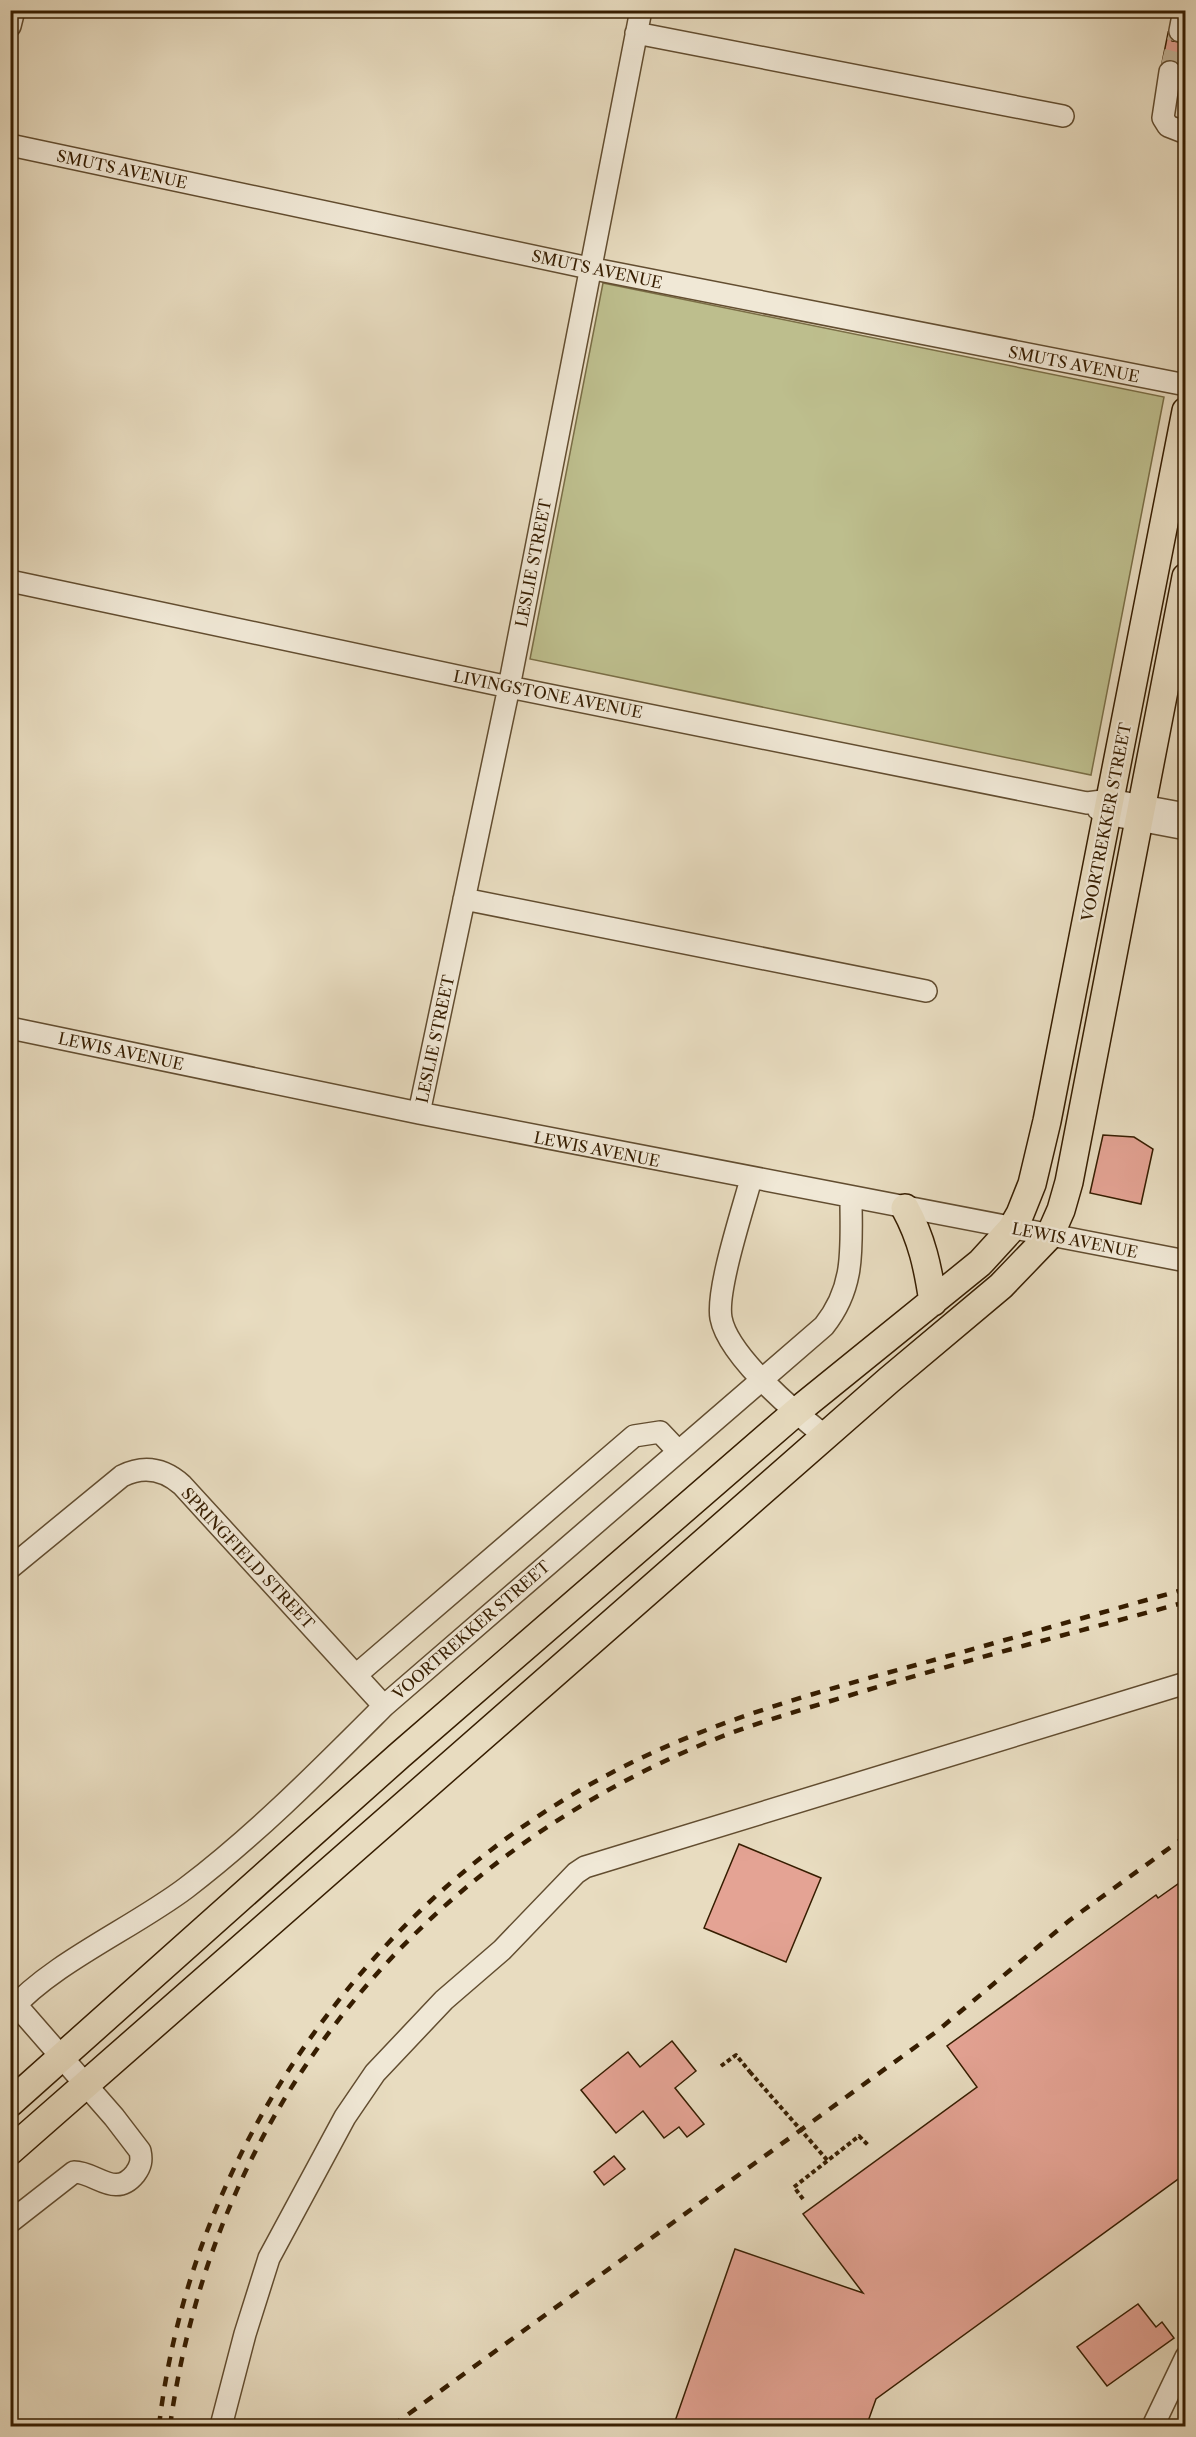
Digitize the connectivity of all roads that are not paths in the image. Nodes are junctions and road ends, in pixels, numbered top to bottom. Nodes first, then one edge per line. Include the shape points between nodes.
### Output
1 (14, 10) edge
2 (641, 10) edge
3 (10, 26) edge
4 (636, 33) junction
5 (1170, 72) tunnel mouth
6 (1064, 116) dead end
7 (1185, 133) edge
8 (10, 145) edge
9 (589, 268) junction
10 (1185, 385) edge
11 (1185, 411) edge
12 (1185, 577) edge
13 (10, 581) edge
14 (509, 687) junction
15 (1101, 806) junction
16 (1142, 813) junction
17 (1185, 814) edge
18 (1185, 829) edge
19 (464, 899) junction
20 (926, 991) dead end
21 (10, 1028) edge
22 (418, 1113) junction
23 (751, 1179) junction
24 (851, 1198) junction
25 (904, 1208) junction
26 (1012, 1228) junction
27 (1050, 1235) junction
28 (1185, 1260) edge
29 (933, 1302) junction
30 (760, 1378) junction
31 (796, 1412) junction
32 (826, 1437) junction
33 (678, 1451) junction
34 (10, 1568) edge
35 (356, 1675) junction
36 (1185, 1683) edge
37 (384, 1706) junction
38 (456, 1706) junction
39 (483, 1737) junction
40 (12, 2005) edge
41 (63, 2058) junction
42 (87, 2086) junction
43 (10, 2103) edge
44 (10, 2151) edge
45 (10, 2222) edge
46 (1185, 2357) edge
47 (220, 2427) edge
48 (1153, 2427) edge

1 - 3 street
2 - 4 street, LESLIE STREET
4 - 6 street
4 - 9 street, LESLIE STREET
5 - 7 street via 1163,118 1168,126
8 - 9 street, SMUTS AVENUE
9 - 10 street, SMUTS AVENUE
9 - 14 street, LESLIE STREET
11 - 15 main road, VOORTREKKER STREET
12 - 16 main road, VOORTREKKER STREET
13 - 14 street, LIVINGSTONE AVENUE
14 - 15 street, LIVINGSTONE AVENUE
14 - 19 street, LESLIE STREET
15 - 16 street, LIVINGSTONE AVENUE
15 - 26 main road, VOORTREKKER STREET via 1047,1121 1027,1199
16 - 17 street, LIVINGSTONE AVENUE
16 - 18 street, LIVINGSTONE AVENUE
16 - 27 main road, VOORTREKKER STREET via 1069,1182
19 - 20 street
19 - 22 street, LESLIE STREET
21 - 22 street, LEWIS AVENUE
22 - 23 street, LEWIS AVENUE
23 - 24 street, LEWIS AVENUE
23 - 30 street via 725,1282 721,1317 727,1333
24 - 25 street, LEWIS AVENUE
24 - 30 street, VOORTREKKER STREET via 850,1263 842,1299 824,1326
25 - 26 street, LEWIS AVENUE
25 - 29 main road via 921,1242
26 - 27 street, LEWIS AVENUE
26 - 29 main road, VOORTREKKER STREET via 980,1263
27 - 28 street, LEWIS AVENUE
27 - 32 main road via 1001,1286
29 - 31 main road, VOORTREKKER STREET
30 - 31 street
30 - 33 street, VOORTREKKER STREET
31 - 32 street
31 - 38 main road, VOORTREKKER STREET
32 - 39 main road
33 - 35 street via 660,1432 634,1436
33 - 37 street, VOORTREKKER STREET
34 - 35 street, SPRINGFIELD STREET via 122,1476 133,1470 156,1470 182,1485
35 - 37 street, SPRINGFIELD STREET
36 - 47 street via 585,1867 576,1873 502,1950 444,2000 375,2073 345,2117 269,2258
37 - 40 street, VOORTREKKER STREET via 308,1781 187,1887
38 - 39 main road
38 - 41 main road, VOORTREKKER STREET
39 - 42 main road
40 - 41 street
41 - 42 street
41 - 43 main road, VOORTREKKER STREET
42 - 44 main road
42 - 45 street via 140,2151 138,2171 121,2184 110,2185 74,2172
46 - 48 street

